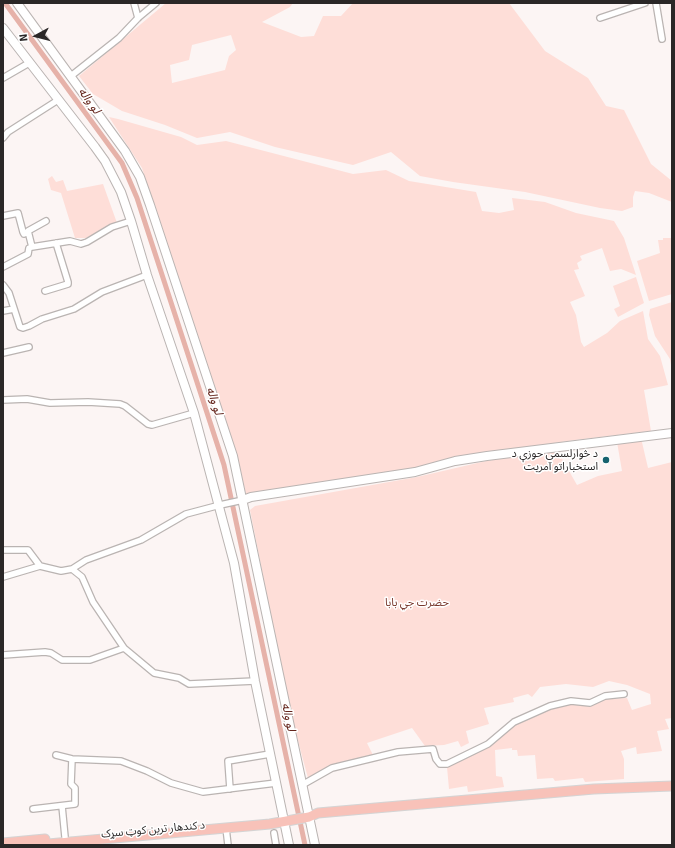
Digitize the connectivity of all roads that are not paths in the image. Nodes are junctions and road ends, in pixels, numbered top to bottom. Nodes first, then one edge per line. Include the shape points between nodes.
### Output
1 (17, 3) edge
2 (134, 3) edge
3 (156, 3) edge
4 (645, 3) edge
5 (656, 3) edge
6 (138, 18) junction
7 (600, 18) dead end
8 (3, 28) edge
9 (6, 38) edge
10 (662, 39) dead end
11 (29, 63) junction
12 (71, 76) junction
13 (3, 78) edge
14 (58, 100) junction
15 (3, 138) edge
16 (3, 216) edge
17 (46, 221) dead end
18 (131, 221) junction
19 (28, 233) junction
20 (56, 243) junction
21 (32, 247) junction
22 (3, 267) edge
23 (147, 275) junction
24 (3, 284) edge
25 (45, 291) dead end
26 (14, 309) junction
27 (3, 312) edge
28 (29, 347) dead end
29 (3, 353) edge
30 (3, 400) edge
31 (194, 412) junction
32 (672, 433) edge
33 (241, 500) junction
34 (219, 505) junction
35 (3, 550) edge
36 (40, 566) junction
37 (72, 569) junction
38 (3, 577) edge
39 (124, 648) junction
40 (3, 655) edge
41 (255, 681) junction
42 (624, 694) dead end
43 (270, 754) junction
44 (56, 755) dead end
45 (72, 759) junction
46 (276, 783) junction
47 (302, 785) junction
48 (670, 789) edge
49 (230, 790) junction
50 (62, 806) junction
51 (32, 809) dead end
52 (306, 818) junction
53 (285, 822) junction
54 (226, 828) junction
55 (274, 832) dead end
56 (68, 842) edge
57 (99, 842) edge
58 (3, 843) edge
59 (37, 845) edge
60 (228, 845) edge
61 (276, 845) edge
62 (289, 845) edge
63 (315, 845) edge

1 - 12 street
2 - 6 street
3 - 6 street
4 - 7 street
5 - 10 street
6 - 12 street via 119,38
8 - 9 street
9 - 11 street
11 - 13 street
11 - 14 street
12 - 33 street via 125,151 140,177 233,456
14 - 15 street via 8,132
14 - 18 street via 105,161 121,192
16 - 19 street via 18,213 24,234
17 - 19 street
18 - 20 street via 112,227 81,244 70,241
18 - 23 street
19 - 21 street
20 - 21 street
20 - 25 street via 68,284
21 - 22 street via 28,254
23 - 26 street via 102,292 74,309 29,326 21,328
23 - 31 street
24 - 26 street
26 - 27 street
28 - 29 street
30 - 31 street via 120,404 152,425
31 - 34 street
32 - 33 street via 487,456 455,461 415,472
33 - 34 street
33 - 47 street
34 - 37 street via 186,514 141,540 86,560
34 - 41 street via 234,563
35 - 36 street via 28,550
36 - 37 street via 61,571
36 - 38 street
37 - 39 street via 82,577 93,602
39 - 40 street via 90,660 62,660 45,652
39 - 41 street via 154,672 179,678 189,684
41 - 43 street
42 - 47 street via 605,696 590,703 571,701 550,706 514,722 488,744 447,764 440,764 433,749 398,752 332,768
43 - 46 street
43 - 49 street via 228,761
44 - 45 street
45 - 49 street via 121,761 203,792
45 - 50 street via 71,784 75,788 76,803
46 - 49 street
46 - 53 street
47 - 52 street
48 - 52 main road via 594,789 427,806 318,813
50 - 51 street
50 - 56 street
52 - 53 main road
52 - 63 street
53 - 54 main road, د کندهار ترين کوټ سړک
53 - 56 main road, د کندهار ترين کوټ سړک via 271,820
53 - 62 street
54 - 57 main road, د کندهار ترين کوټ سړک
54 - 60 street
55 - 61 street
56 - 57 main road, د کندهار ترين کوټ سړک
56 - 58 main road, د کندهار ترين کوټ سړک
56 - 59 main road, د کندهار ترين کوټ سړک

